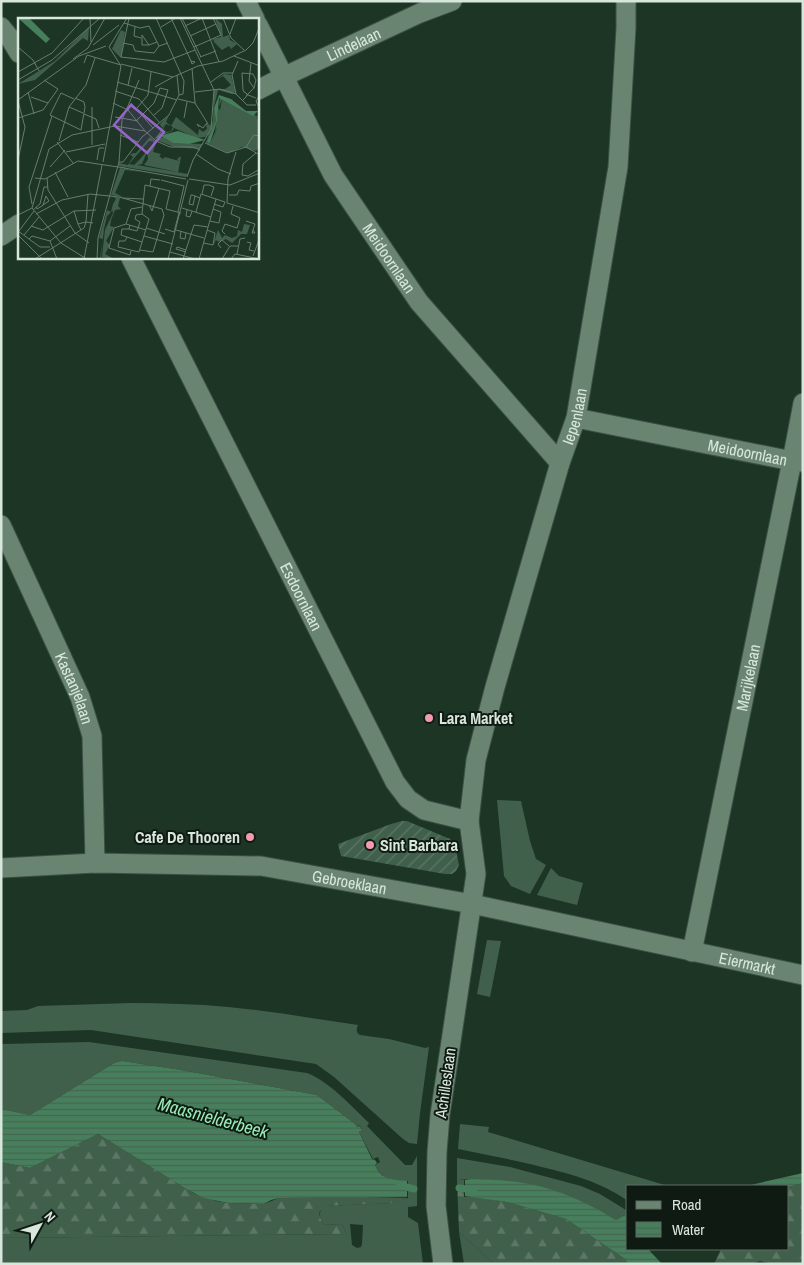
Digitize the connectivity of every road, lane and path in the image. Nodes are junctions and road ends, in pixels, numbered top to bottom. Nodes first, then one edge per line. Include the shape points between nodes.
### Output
1 (246, 1) edge
2 (452, 1) edge
3 (626, 1) edge
4 (254, 18) edge
5 (1, 27) edge
6 (259, 27) edge
7 (18, 51) edge
8 (283, 77) junction
9 (259, 89) edge
10 (18, 225) edge
11 (1, 236) edge
12 (132, 259) edge
13 (803, 403) edge
14 (576, 418) junction
15 (797, 462) edge
16 (560, 463) junction
17 (1, 525) edge
18 (469, 821) junction
19 (95, 863) junction
20 (1, 868) edge
21 (472, 904) junction
22 (692, 952) junction
23 (803, 974) edge
24 (443, 1264) edge

1 - 4 street
2 - 8 street, Lindelaan
3 - 14 street, Iepenlaan via 618,167
5 - 7 street
6 - 8 street, Meidoornlaan
8 - 9 street, Lindelaan
8 - 16 street, Meidoornlaan via 333,175 419,302
10 - 11 street
12 - 18 street, Esdoornlaan via 395,782 408,799 424,810
13 - 15 street, Marijkelaan
14 - 15 street, Meidoornlaan
14 - 16 street, Iepenlaan
15 - 22 street, Marijkelaan
16 - 18 street, Iepenlaan via 492,696 476,760
17 - 19 street, Kastanjelaan via 80,697 92,736
18 - 21 street via 476,874
19 - 20 street, Gebroeklaan
19 - 21 street, Gebroeklaan via 260,866
21 - 22 street, Gebroeklaan
21 - 24 street, Achilleslaan via 438,1134 436,1206
22 - 23 street, Eiermarkt

